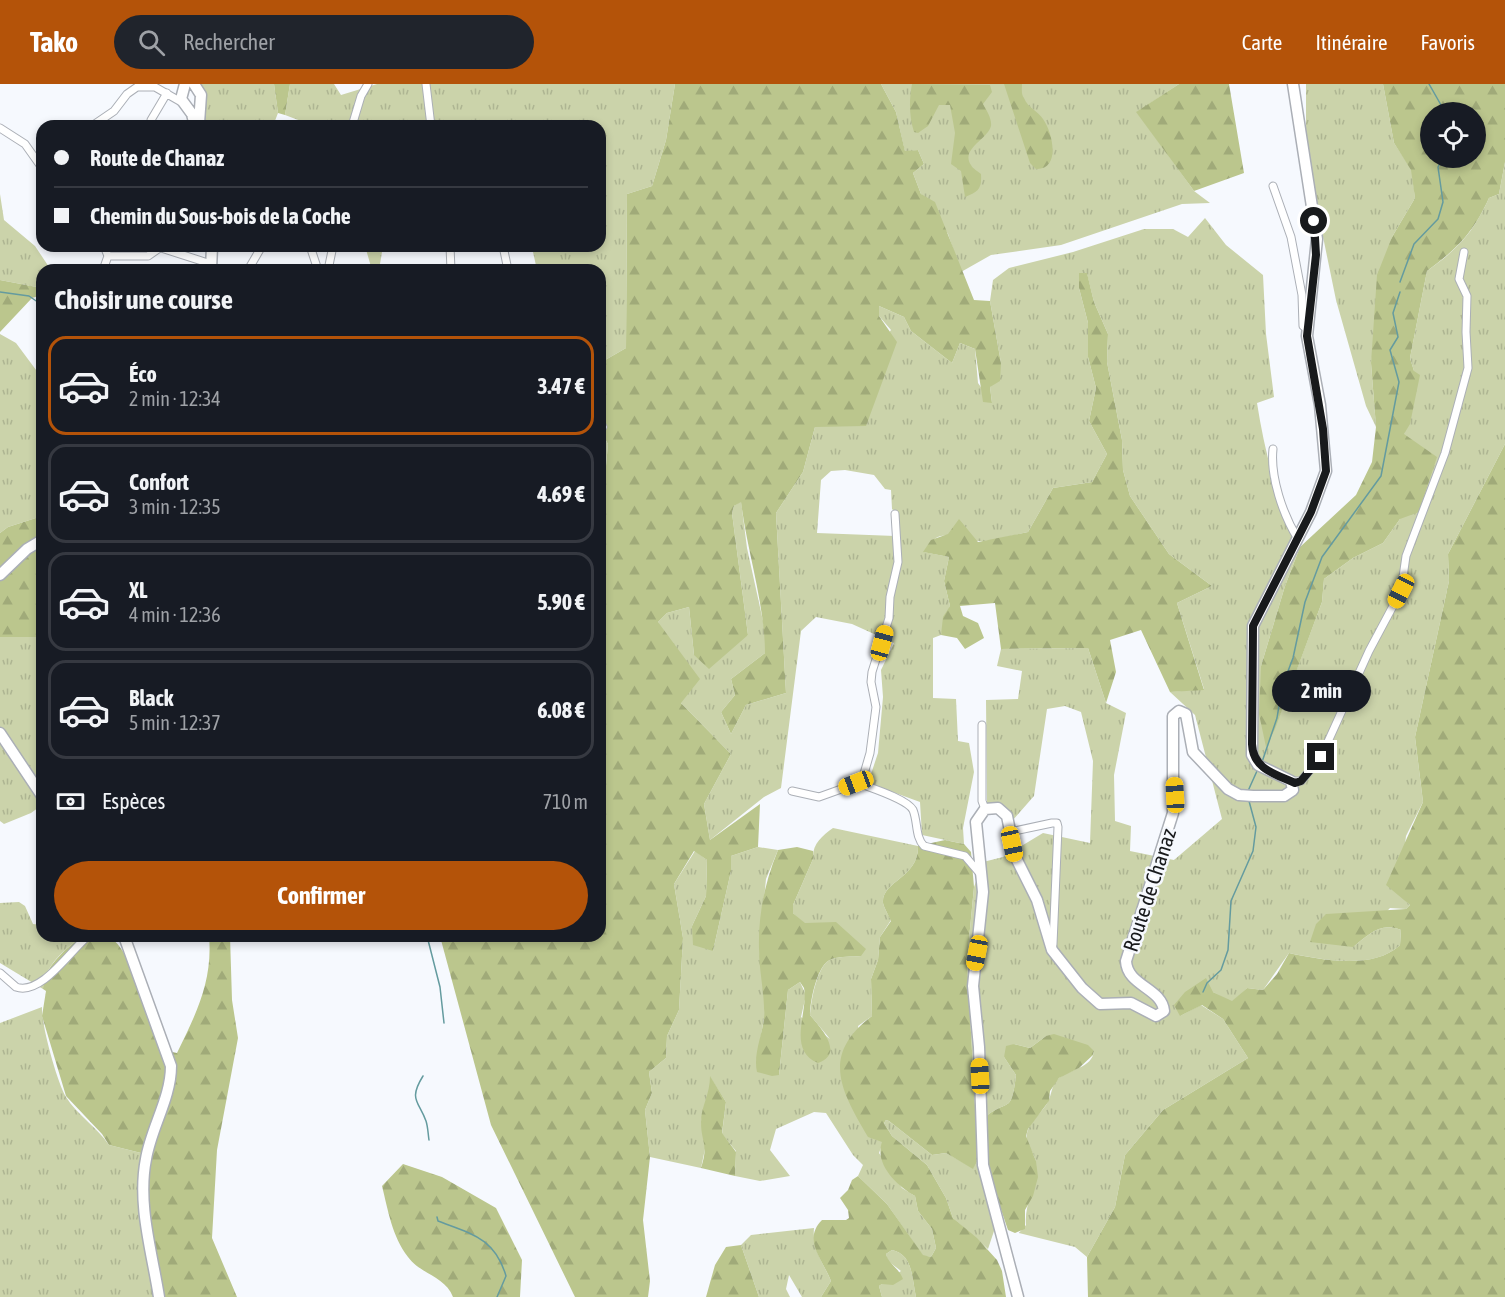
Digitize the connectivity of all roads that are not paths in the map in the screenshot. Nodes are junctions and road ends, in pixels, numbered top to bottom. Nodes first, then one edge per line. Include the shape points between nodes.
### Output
1 (368, 84) edge
2 (426, 84) edge
3 (1293, 84) edge
4 (188, 87) edge
5 (129, 88) edge
6 (167, 93) junction
7 (199, 102) junction
8 (185, 105) junction
9 (101, 120) edge
10 (151, 120) edge
11 (194, 120) edge
12 (198, 120) edge
13 (354, 120) edge
14 (430, 120) edge
15 (0, 128) edge
16 (36, 160) edge
17 (1273, 186) dead end
18 (106, 252) edge
19 (152, 252) edge
20 (171, 252) edge
21 (1464, 252) dead end
22 (108, 256) junction
23 (106, 264) edge
24 (203, 264) edge
25 (1307, 329) junction
26 (1273, 449) dead end
27 (896, 518) dead end
28 (1298, 539) junction
29 (36, 544) edge
30 (0, 575) edge
31 (982, 725) dead end
32 (0, 733) edge
33 (1291, 781) junction
34 (861, 784) junction
35 (36, 787) edge
36 (792, 791) dead end
37 (985, 809) junction
38 (1010, 832) junction
39 (982, 876) junction
40 (81, 942) edge
41 (126, 942) edge
42 (1052, 950) junction
43 (0, 973) edge
44 (159, 1297) edge
45 (1018, 1297) edge

1 - 13 street
2 - 14 street
3 - 25 street via 1317,239
4 - 6 street
4 - 7 street via 200,93
4 - 8 street via 181,99
5 - 6 street via 143,86
5 - 9 street via 114,111
6 - 8 street
6 - 10 street
7 - 8 street
7 - 12 street
8 - 11 street
15 - 16 street via 25,144
17 - 25 street via 1291,237 1302,295 1303,326
18 - 22 street
19 - 22 street via 148,256
20 - 24 street
21 - 33 street via 1460,279 1467,296 1468,368 1445,453 1406,556 1401,591 1321,757 1301,781
22 - 23 street
25 - 28 street via 1326,471
26 - 28 street via 1272,466
27 - 34 street via 898,562 889,618 872,672 876,706
28 - 33 street via 1261,607 1252,639 1252,755 1258,765
29 - 30 street
31 - 37 street
32 - 35 street
33 - 42 street, Route de Chanaz via 1293,790 1284,796 1239,795 1228,789 1193,752 1186,714 1175,713 1171,728 1173,813 1126,961 1129,974 1160,999 1164,1011 1154,1016 1137,1005 1095,1001
34 - 36 street via 819,797
34 - 39 street via 907,804 913,812 920,841 931,848 965,856
37 - 38 street, Route de Chanaz via 994,807 1004,812
37 - 39 street via 975,830
38 - 42 street, Route de Chanaz via 1015,856 1037,900
38 - 42 street via 1057,823
39 - 45 street via 983,904 973,986 983,1165
40 - 43 street via 34,987 16,987
41 - 44 street via 171,1066 144,1170 146,1221

